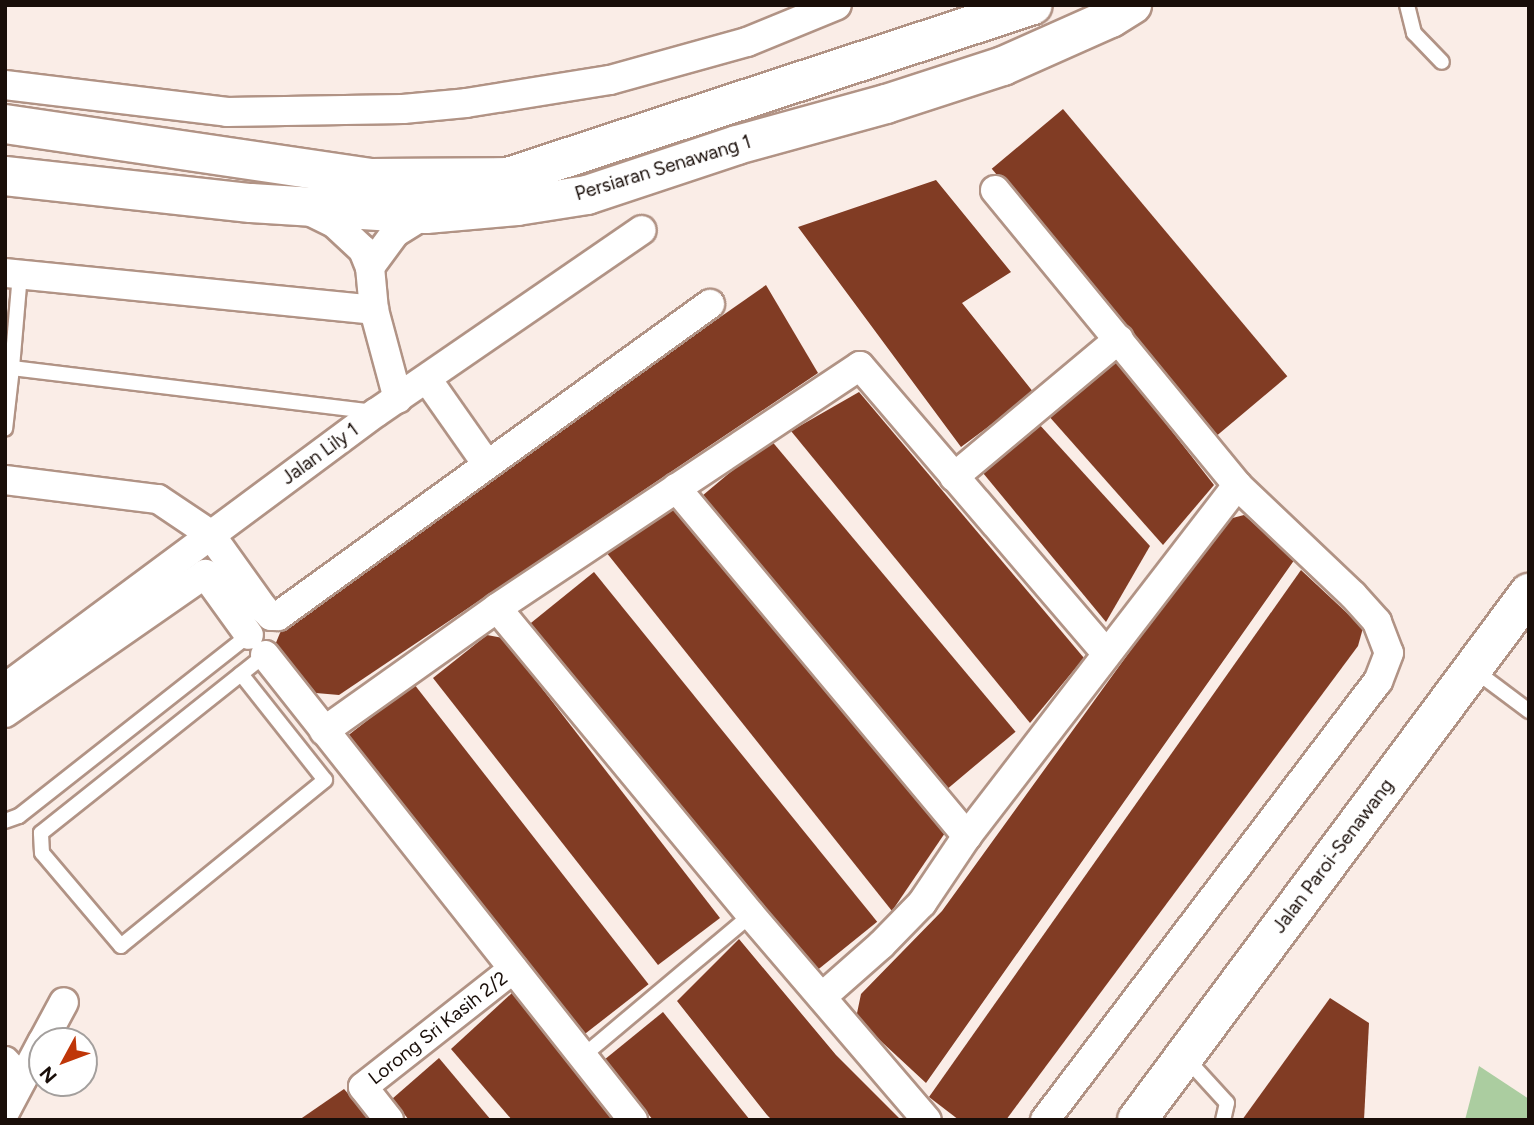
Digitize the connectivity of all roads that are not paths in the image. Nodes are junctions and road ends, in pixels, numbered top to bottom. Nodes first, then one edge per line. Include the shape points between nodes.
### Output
1 (837, 5) edge
2 (1033, 5) edge
3 (1132, 5) edge
4 (1407, 5) edge
5 (1442, 62) dead end
6 (5, 85) edge
7 (5, 124) edge
8 (5, 176) edge
9 (996, 190) dead end
10 (298, 206) junction
11 (426, 215) junction
12 (642, 230) dead end
13 (370, 267) junction
14 (13, 274) edge
15 (710, 304) dead end
16 (374, 310) junction
17 (1119, 339) junction
18 (8, 367) edge
19 (427, 379) junction
20 (387, 405) junction
21 (5, 429) edge
22 (486, 463) junction
23 (954, 477) junction
24 (5, 480) edge
25 (1237, 485) junction
26 (676, 488) junction
27 (210, 534) junction
28 (1529, 593) edge
29 (497, 608) junction
30 (257, 645) junction
31 (1106, 653) junction
32 (1472, 668) junction
33 (241, 674) junction
34 (5, 688) edge
35 (1529, 711) edge
36 (5, 713) edge
37 (324, 731) junction
38 (5, 821) edge
39 (967, 836) junction
40 (751, 915) junction
41 (513, 969) junction
42 (822, 997) junction
43 (64, 1002) dead end
44 (50, 1027) edge
45 (28, 1056) edge
46 (583, 1056) junction
47 (1184, 1056) junction
48 (14, 1070) edge
49 (5, 1112) edge
50 (389, 1120) edge
51 (633, 1120) edge
52 (928, 1120) edge
53 (1045, 1120) edge
54 (1137, 1120) edge
55 (1223, 1120) edge

1 - 6 street via 747,42 610,80 453,105 227,112
2 - 7 main road, Persiaran Senawang 1 via 508,177 371,178
3 - 11 main road, Persiaran Senawang 1 via 1003,66 587,195
4 - 5 lane via 1414,33
8 - 10 main road, Persiaran Senawang 1
9 - 17 street
10 - 11 main road, Persiaran Senawang 1
10 - 13 street via 353,237
11 - 13 street via 395,233
12 - 19 street, Jalan Lily 1
13 - 16 street
14 - 16 street
14 - 18 lane
15 - 22 street
16 - 20 street
17 - 23 street
17 - 25 street
18 - 20 lane
18 - 21 lane
19 - 20 street, Jalan Lily 1
19 - 22 street
20 - 27 street, Jalan Lily 1
22 - 27 street via 278,616 263,608
23 - 26 street via 860,366
23 - 31 street
24 - 27 street via 158,499
25 - 31 street
25 - 53 street via 1353,595 1377,622 1389,653 1378,681
26 - 29 street
26 - 39 street
27 - 34 street, Jalan Lily 1
28 - 32 main road, Jalan Paroi-Senawang
29 - 37 street
29 - 40 street
30 - 33 lane
30 - 36 street via 205,574
30 - 37 street
30 - 38 lane via 19,816
31 - 39 street
32 - 35 lane
32 - 47 main road, Jalan Paroi-Senawang
33 - 33 lane via 41,833 42,853 121,946 325,780
37 - 41 street
39 - 42 street via 922,903
40 - 42 street
40 - 46 lane
41 - 46 street
41 - 50 street, Lorong Sri Kasih 2/2 via 363,1087
42 - 52 street
43 - 44 street
45 - 48 street
46 - 51 street
47 - 54 main road, Jalan Paroi-Senawang
47 - 55 lane via 1227,1103
48 - 49 street

